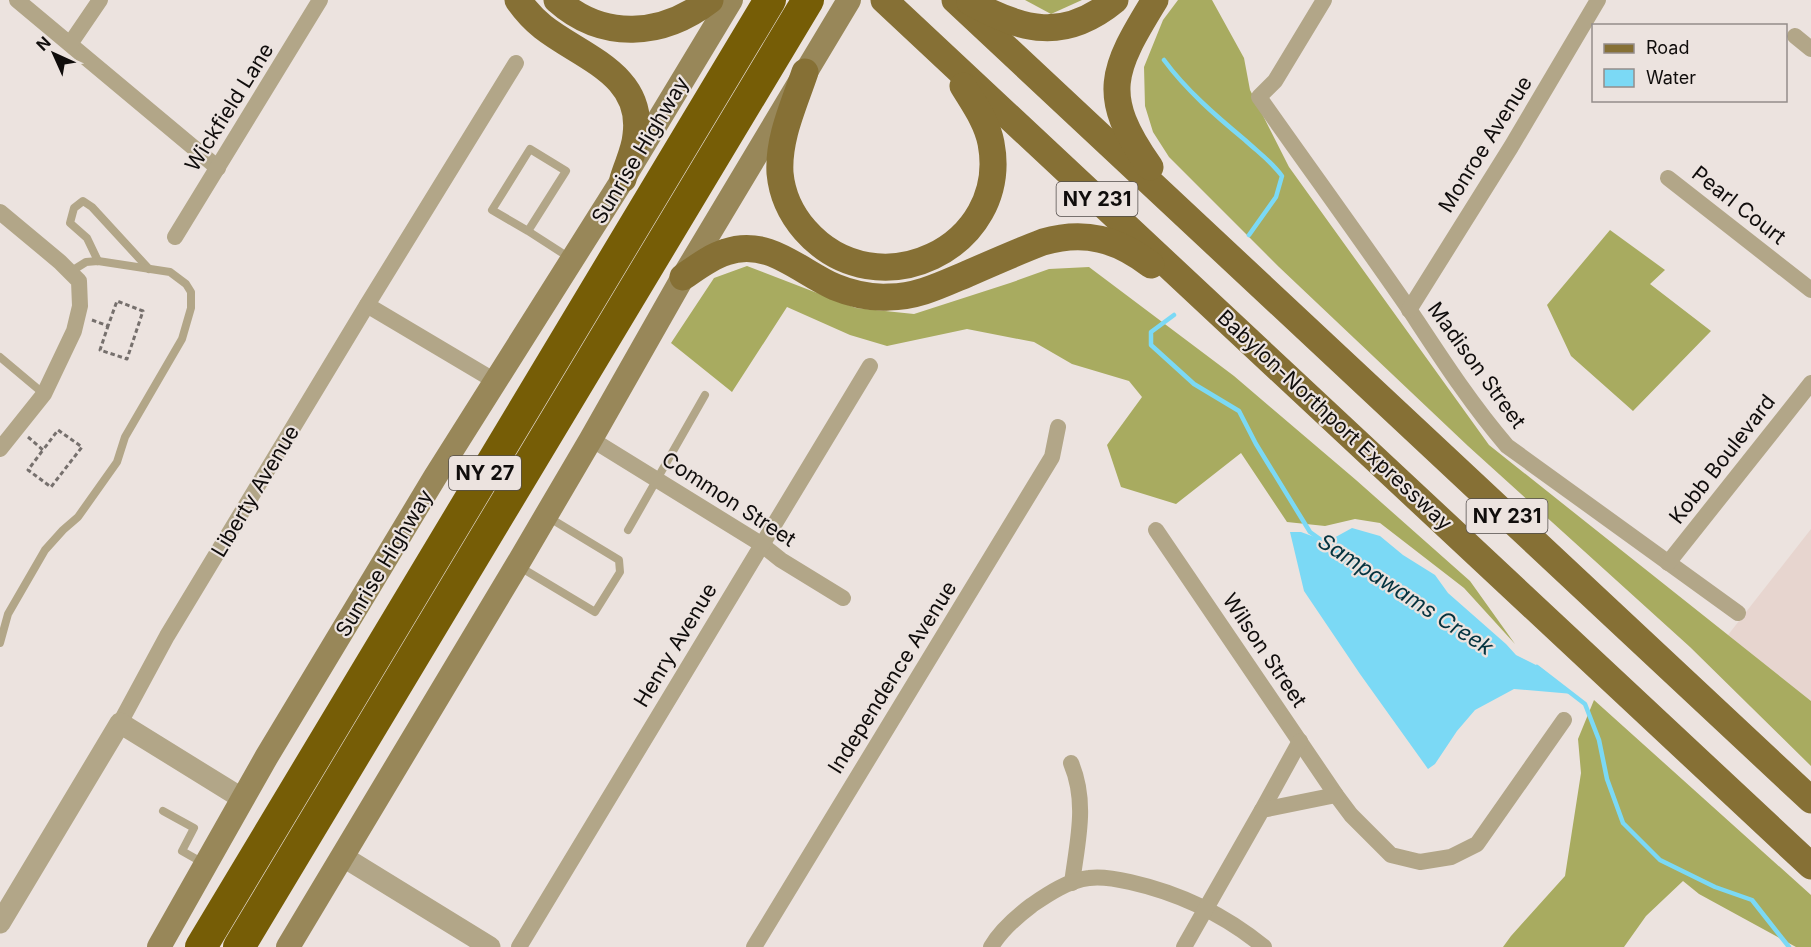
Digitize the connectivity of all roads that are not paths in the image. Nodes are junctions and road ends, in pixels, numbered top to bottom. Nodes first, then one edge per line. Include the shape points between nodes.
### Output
1 (17, 0) edge
2 (100, 0) edge
3 (320, 0) edge
4 (518, 0) edge
5 (557, 0) edge
6 (710, 0) edge
7 (731, 0) edge
8 (770, 0) edge
9 (808, 0) edge
10 (849, 0) edge
11 (884, 0) edge
12 (955, 0) edge
13 (967, 0) edge
14 (1115, 0) edge
15 (1155, 0) edge
16 (1324, 0) edge
17 (1598, 0) edge
18 (1795, 36) dead end
19 (70, 44) junction
20 (1811, 49) edge
21 (943, 55) junction
22 (516, 63) dead end
23 (806, 72) junction
24 (218, 168) junction
25 (1668, 178) dead end
26 (623, 179) junction
27 (1180, 210) junction
28 (0, 212) edge
29 (528, 231) junction
30 (175, 237) dead end
31 (573, 260) junction
32 (98, 261) junction
33 (149, 268) junction
34 (74, 276) junction
35 (683, 277) junction
36 (1811, 290) edge
37 (367, 305) junction
38 (1409, 310) junction
39 (1251, 342) junction
40 (0, 357) edge
41 (870, 366) dead end
42 (495, 381) junction
43 (1811, 383) edge
44 (44, 394) junction
45 (705, 395) dead end
46 (1058, 427) dead end
47 (591, 439) junction
48 (0, 449) edge
49 (657, 479) junction
50 (546, 516) junction
51 (628, 530) dead end
52 (1156, 530) dead end
53 (761, 544) junction
54 (1668, 563) junction
55 (517, 565) junction
56 (843, 598) dead end
57 (1738, 613) dead end
58 (0, 643) edge
59 (1564, 720) dead end
60 (120, 723) junction
61 (1300, 741) junction
62 (1071, 764) dead end
63 (1336, 795) junction
64 (243, 799) junction
65 (1811, 800) edge
66 (1262, 810) junction
67 (164, 811) dead end
68 (342, 856) junction
69 (206, 864) junction
70 (1811, 866) edge
71 (1072, 883) junction
72 (1206, 908) junction
73 (0, 923) edge
74 (159, 947) edge
75 (201, 947) edge
76 (239, 947) edge
77 (288, 947) edge
78 (490, 947) edge
79 (519, 947) edge
80 (754, 947) edge
81 (991, 947) edge
82 (1184, 947) edge
83 (1264, 947) edge

1 - 19 street
2 - 19 street
3 - 24 street, Wickfield Lane
4 - 26 main road via 543,27 608,70 629,94 636,112 636,137
5 - 6 main road via 582,18 623,30 667,24
7 - 26 main road, Sunrise Highway
8 - 75 highway, Sunrise Highway / NY 27
9 - 76 highway, NY 27
10 - 23 main road
11 - 21 main road, Babylon-Northport Expressway / NY 231
12 - 27 main road, NY 231
13 - 14 main road via 1008,21 1046,28 1086,19
15 - 27 main road via 1120,65 1117,101 1134,144
16 - 38 street, Madison Street via 1275,81 1259,97
17 - 38 street, Monroe Avenue
18 - 20 street
19 - 24 street
21 - 23 main road via 988,133 992,165 989,190 980,212 957,240 937,255 900,267 862,266 828,251 801,226 788,205 780,156
21 - 39 main road, Babylon-Northport Expressway / NY 231
22 - 37 street, Liberty Avenue
23 - 35 main road
24 - 30 street, Wickfield Lane
25 - 36 street, Pearl Court
26 - 31 main road, Sunrise Highway
27 - 65 main road, NY 231
28 - 34 street
29 - 29 lane via 566,171 530,149 492,210
29 - 31 lane
31 - 42 main road, Sunrise Highway
32 - 33 lane
32 - 33 lane via 87,238 70,223 74,208 83,201
32 - 34 lane via 86,262
33 - 58 lane via 170,272 191,292 191,308 182,339 125,437 117,462 78,517 45,550 8,614
34 - 44 street via 80,306 74,331
35 - 39 main road via 727,251 755,249 775,254 849,292 901,297 1043,242 1086,236 1132,251 1180,292
35 - 47 main road
37 - 42 street
37 - 60 street, Liberty Avenue via 167,636
38 - 54 street, Madison Street via 1507,446
39 - 70 main road, Babylon-Northport Expressway / NY 231
40 - 44 lane
41 - 53 street, Henry Avenue
42 - 64 main road, Sunrise Highway
43 - 54 street, Kobb Boulevard
44 - 48 street
45 - 49 lane
46 - 80 street, Independence Avenue via 1052,457
47 - 49 street, Common Street
47 - 50 main road
49 - 51 lane
49 - 53 street, Common Street
50 - 55 main road
50 - 55 lane via 619,560 620,572 595,612
52 - 61 street, Wilson Street
53 - 56 street, Common Street
53 - 79 street, Henry Avenue
54 - 57 street, Madison Street
55 - 68 main road
59 - 63 street via 1477,844 1451,857 1420,862 1391,855
60 - 64 street
60 - 73 street, Liberty Avenue
61 - 63 street, Wilson Street
61 - 66 street
62 - 71 street via 1078,781 1081,810
63 - 66 street
64 - 69 main road, Sunrise Highway
66 - 72 street
67 - 69 lane via 194,828 182,851
68 - 77 main road
68 - 78 street
69 - 74 main road, Sunrise Highway
71 - 72 street via 1112,878
71 - 81 street via 1014,918
72 - 82 street
72 - 83 street

